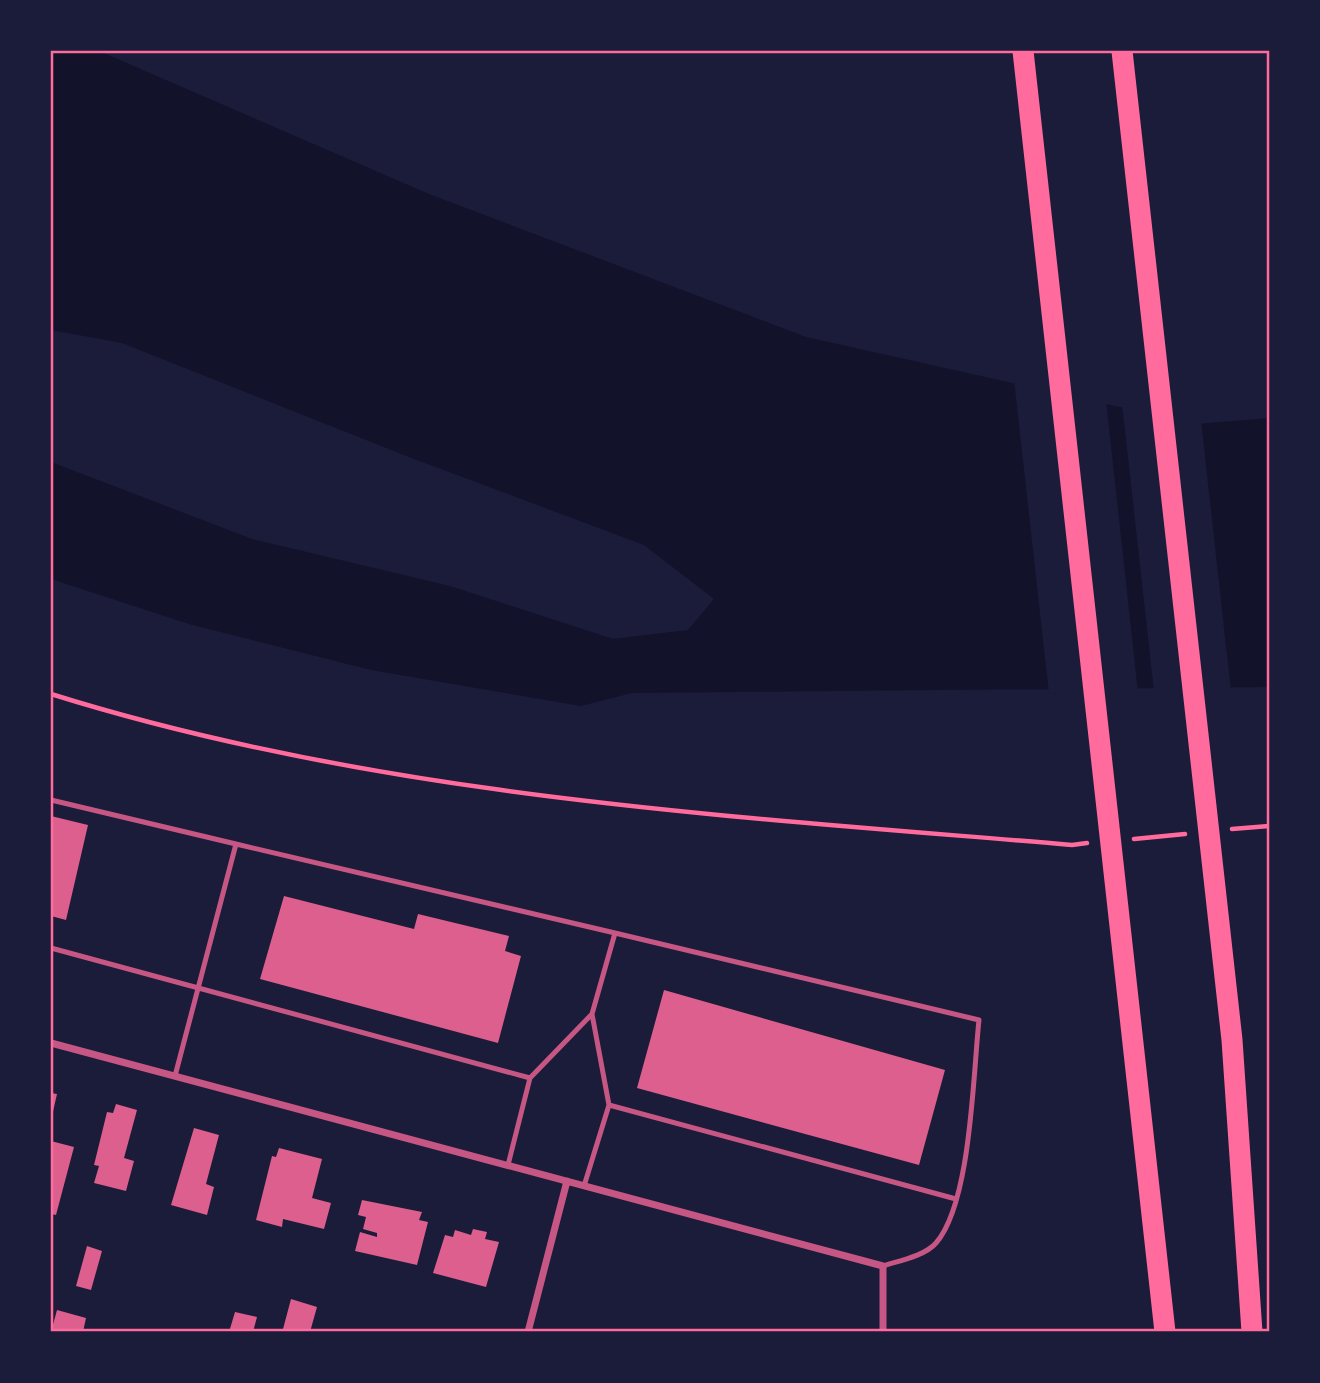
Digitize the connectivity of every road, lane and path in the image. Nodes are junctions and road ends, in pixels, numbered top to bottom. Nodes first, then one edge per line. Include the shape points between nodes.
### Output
1 (1023, 51) edge
2 (1122, 51) edge
3 (51, 694) edge
4 (51, 800) edge
5 (1269, 826) edge
6 (1230, 830) dead end
7 (1191, 833) dead end
8 (1125, 839) dead end
9 (1098, 842) dead end
10 (236, 844) junction
11 (615, 933) junction
12 (51, 948) edge
13 (198, 988) junction
14 (592, 1014) junction
15 (51, 1043) edge
16 (175, 1076) junction
17 (530, 1078) junction
18 (609, 1105) junction
19 (508, 1165) junction
20 (567, 1181) junction
21 (584, 1186) junction
22 (957, 1199) junction
23 (883, 1266) junction
24 (528, 1332) edge
25 (883, 1332) edge
26 (1165, 1332) edge
27 (1252, 1332) edge

1 - 26 highway
2 - 27 highway via 1231,1040
3 - 9 path via 112,713 343,765 561,797 1058,844
4 - 10 lane
5 - 6 path
7 - 8 path
10 - 11 lane
10 - 13 lane
11 - 14 lane
11 - 22 lane via 979,1020
12 - 13 lane
13 - 16 lane
13 - 17 lane
14 - 17 lane
14 - 18 lane
15 - 16 street
16 - 19 street
17 - 19 lane
18 - 21 lane
18 - 22 lane
19 - 20 street
20 - 21 street
20 - 24 street
21 - 23 street
22 - 23 lane via 953,1219 934,1246
23 - 25 street

